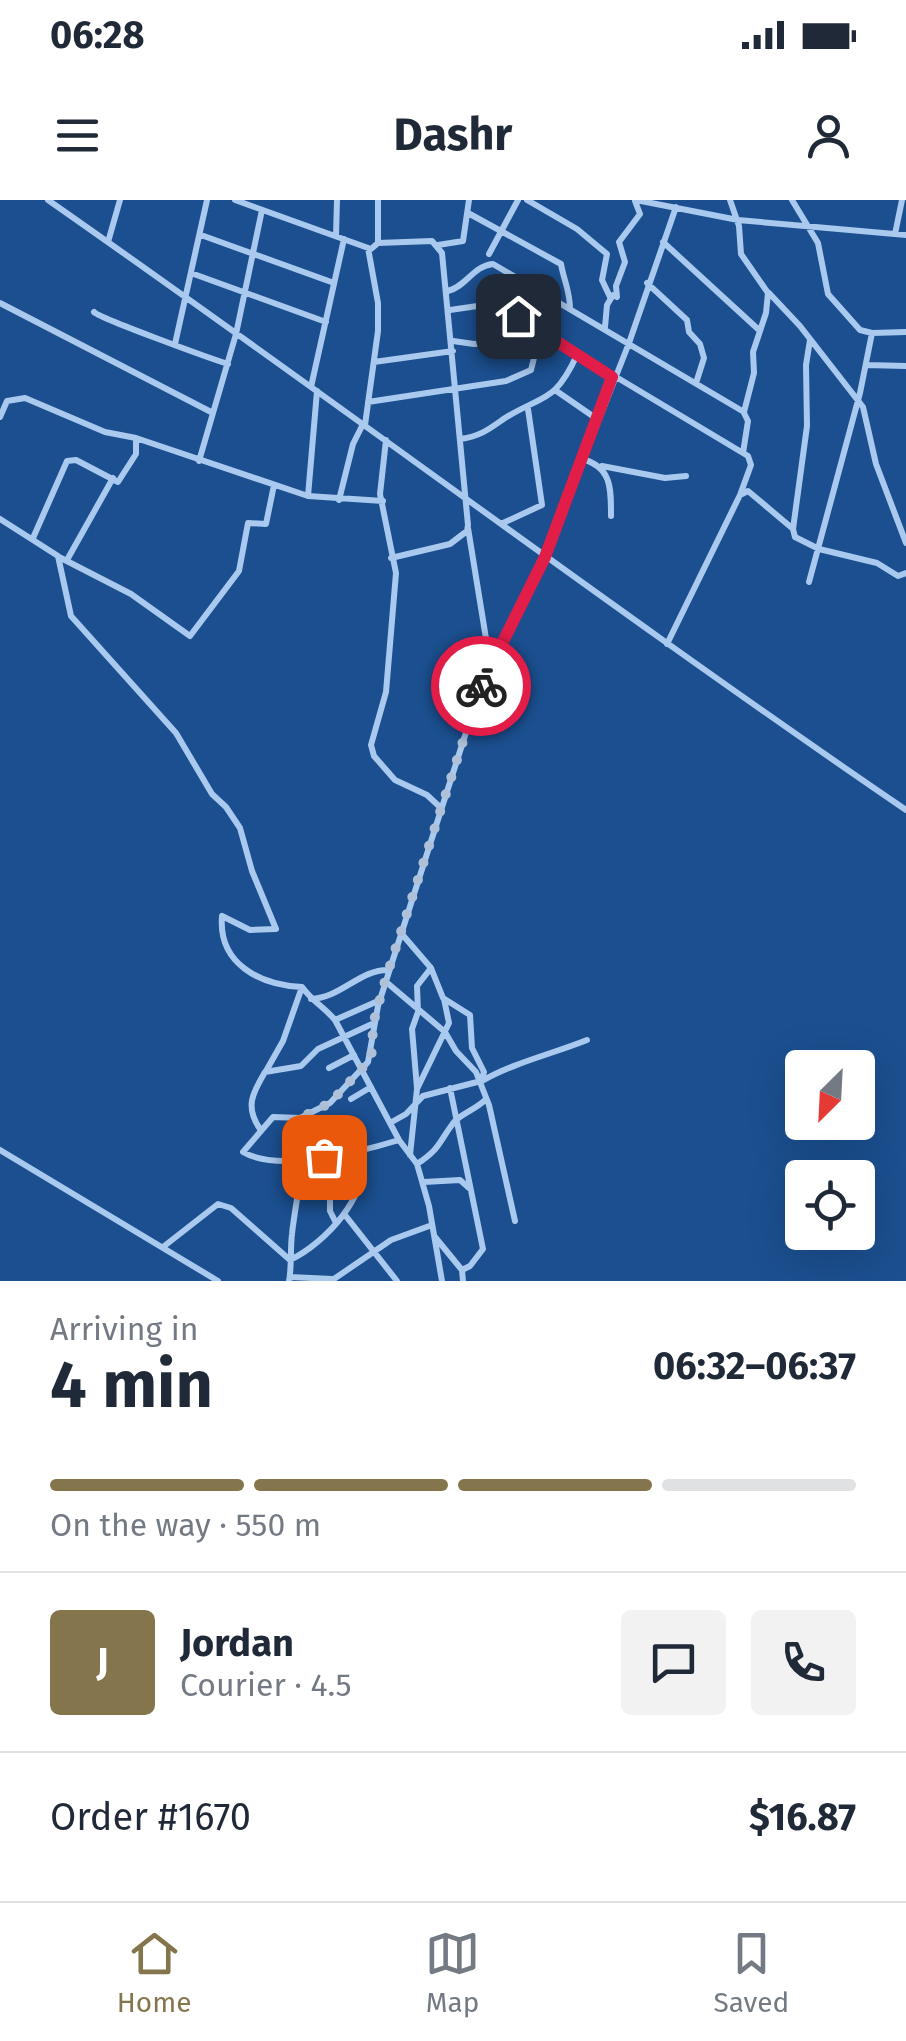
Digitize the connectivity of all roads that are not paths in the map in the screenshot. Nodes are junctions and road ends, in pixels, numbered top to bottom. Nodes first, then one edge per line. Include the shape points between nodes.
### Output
1 (48, 200) edge
2 (120, 200) edge
3 (208, 200) edge
4 (235, 200) edge
5 (337, 200) edge
6 (378, 200) edge
7 (469, 200) edge
8 (518, 200) edge
9 (527, 200) edge
10 (635, 200) edge
11 (730, 200) edge
12 (792, 200) edge
13 (902, 200) edge
14 (676, 207) junction
15 (262, 210) junction
16 (468, 212) junction
17 (738, 220) junction
18 (811, 226) junction
19 (504, 232) junction
20 (201, 234) junction
21 (894, 234) junction
22 (906, 234) edge
23 (340, 238) junction
24 (108, 242) junction
25 (662, 242) junction
26 (378, 243) junction
27 (437, 245) junction
28 (368, 248) junction
29 (253, 253) junction
30 (489, 254) dead end
31 (190, 273) junction
32 (648, 283) junction
33 (334, 284) junction
34 (448, 291) junction
35 (768, 292) junction
36 (245, 293) junction
37 (611, 298) junction
38 (187, 299) junction
39 (0, 303) edge
40 (570, 309) junction
41 (450, 310) junction
42 (94, 312) dead end
43 (326, 322) junction
44 (605, 328) junction
45 (759, 330) junction
46 (906, 332) edge
47 (872, 333) junction
48 (236, 334) junction
49 (543, 338) junction
50 (810, 340) junction
51 (453, 341) junction
52 (629, 343) junction
53 (175, 344) junction
54 (453, 350) junction
55 (576, 356) junction
56 (374, 362) junction
57 (228, 364) junction
58 (866, 365) junction
59 (906, 366) edge
60 (612, 377) junction
61 (696, 383) junction
62 (314, 389) junction
63 (456, 390) junction
64 (555, 390) junction
65 (859, 399) junction
66 (368, 402) junction
67 (528, 409) junction
68 (213, 412) junction
69 (744, 412) junction
70 (0, 417) edge
71 (597, 419) junction
72 (364, 424) junction
73 (136, 438) junction
74 (461, 439) junction
75 (386, 440) junction
76 (742, 453) junction
77 (582, 459) junction
78 (198, 461) junction
79 (602, 466) junction
80 (686, 476) dead end
81 (113, 478) junction
82 (274, 484) junction
83 (740, 495) junction
84 (308, 496) junction
85 (467, 497) junction
86 (339, 500) junction
87 (383, 500) junction
88 (611, 516) dead end
89 (0, 518) edge
90 (503, 522) junction
91 (468, 528) junction
92 (792, 529) junction
93 (33, 538) junction
94 (906, 543) edge
95 (820, 549) junction
96 (58, 556) junction
97 (545, 557) junction
98 (391, 558) junction
99 (67, 560) junction
100 (906, 573) edge
101 (809, 582) dead end
102 (667, 644) junction
103 (490, 664) junction
104 (442, 808) junction
105 (906, 810) edge
106 (400, 932) junction
107 (432, 968) junction
108 (388, 970) junction
109 (385, 981) junction
110 (302, 988) junction
111 (443, 998) junction
112 (310, 999) junction
113 (380, 1000) junction
114 (418, 1011) junction
115 (335, 1020) junction
116 (373, 1024) junction
117 (445, 1032) junction
118 (345, 1038) junction
119 (587, 1040) dead end
120 (354, 1055) junction
121 (329, 1068) dead end
122 (360, 1068) junction
123 (265, 1072) junction
124 (480, 1081) junction
125 (370, 1086) junction
126 (450, 1088) junction
127 (417, 1089) junction
128 (351, 1098) dead end
129 (486, 1098) junction
130 (416, 1105) junction
131 (300, 1118) junction
132 (456, 1119) junction
133 (390, 1123) junction
134 (260, 1129) junction
135 (399, 1140) junction
136 (0, 1150) edge
137 (359, 1152) junction
138 (410, 1155) junction
139 (302, 1158) junction
140 (416, 1164) junction
141 (301, 1176) junction
142 (424, 1182) junction
143 (469, 1188) junction
144 (345, 1215) junction
145 (514, 1221) dead end
146 (336, 1222) junction
147 (432, 1225) junction
148 (434, 1236) junction
149 (163, 1248) junction
150 (373, 1253) junction
151 (290, 1260) junction
152 (462, 1270) junction
153 (289, 1279) edge
154 (332, 1280) edge
155 (218, 1281) edge
156 (396, 1281) edge
157 (442, 1281) edge
158 (463, 1281) edge

1 - 24 street
2 - 24 street
3 - 20 street
4 - 15 street
5 - 23 street
6 - 26 street
7 - 16 street
8 - 19 street
9 - 37 street via 607,254 602,280
10 - 14 street
10 - 37 street via 640,214 619,242 625,262
11 - 17 street
12 - 18 street
13 - 21 street
14 - 17 street
14 - 25 street
15 - 23 street
15 - 29 street
16 - 19 street
16 - 27 street via 460,244
17 - 18 street
17 - 35 street via 742,254
18 - 21 street
18 - 47 street via 828,294 860,330
19 - 30 street
19 - 40 street via 561,264
20 - 29 street
20 - 31 street
21 - 22 street
23 - 28 street
23 - 33 street
24 - 38 street
25 - 32 street
25 - 45 street
26 - 27 street
26 - 28 street
27 - 34 street
28 - 56 street via 378,303
29 - 33 street
29 - 36 street
31 - 36 street
31 - 38 street
32 - 52 street
32 - 61 street via 687,320 700,344 704,358
33 - 43 street
34 - 40 street via 493,264
34 - 41 street
35 - 45 street
35 - 50 street
36 - 43 street
36 - 48 street
37 - 44 street
38 - 48 street
38 - 53 street
39 - 68 street
40 - 44 street
41 - 49 street via 498,303
41 - 51 street
42 - 53 street
43 - 62 street
44 - 52 street
45 - 69 street
46 - 47 street
47 - 58 street
48 - 57 street
48 - 62 street
49 - 51 street
49 - 55 street
49 - 63 street via 531,370 506,382
50 - 65 street
50 - 92 street
51 - 54 street
52 - 60 street
52 - 61 street
53 - 57 street
54 - 56 street
54 - 63 street
55 - 60 street
55 - 64 street
56 - 66 street
57 - 68 street
58 - 59 street
58 - 65 street
60 - 71 street
60 - 76 street
61 - 69 street
62 - 72 street
62 - 84 street
63 - 66 street
63 - 74 street
64 - 67 street
64 - 71 street
65 - 94 street
65 - 95 street
66 - 72 street
67 - 74 street
67 - 90 street via 542,505
68 - 78 street
69 - 76 street
70 - 73 street via 7,401 24,398
71 - 77 street
72 - 75 street
72 - 86 street
73 - 78 street
73 - 81 street via 124,476
74 - 85 street
75 - 85 street
75 - 87 street
76 - 83 street via 751,466
77 - 79 street
77 - 97 street
78 - 82 street
79 - 80 street
79 - 88 street
81 - 93 street via 67,461
81 - 99 street
82 - 84 street
82 - 99 street via 266,524 248,523 239,571 190,636
83 - 92 street via 748,491
83 - 102 street
84 - 86 street
85 - 90 street
85 - 91 street
86 - 87 street
87 - 98 street
89 - 93 street
90 - 97 street
91 - 98 street via 450,544
91 - 103 street
92 - 95 street
93 - 96 street
95 - 100 street via 877,563 898,576
95 - 101 street
96 - 99 street
96 - 110 street via 71,616 176,732 240,828 276,929 250,930 222,916 232,960 260,978
97 - 102 street
97 - 103 street
98 - 104 street via 396,573 390,663 371,745 394,780
102 - 105 street
103 - 104 street
104 - 106 street
106 - 107 street
106 - 108 street
107 - 111 street
107 - 114 street via 417,986
108 - 109 street
108 - 112 street via 375,970 328,999
109 - 113 street
109 - 114 street
110 - 112 street
110 - 123 street
111 - 117 street
111 - 124 street via 470,1015 472,1048 484,1072
112 - 115 street
113 - 115 street
113 - 116 street
114 - 117 street
114 - 127 street via 412,1029
115 - 118 street
116 - 118 street
116 - 122 street via 372,1052
117 - 124 street
117 - 127 street
118 - 120 street
118 - 123 street via 318,1049 301,1066
119 - 124 street
120 - 121 street
120 - 122 street
122 - 125 street
122 - 131 street via 330,1103
123 - 134 street via 251,1097
124 - 126 street
124 - 129 street
125 - 128 street
125 - 133 street
126 - 130 street
126 - 132 street
127 - 130 street
129 - 132 street
129 - 145 street
130 - 133 street
130 - 138 street
131 - 134 street via 273,1117
131 - 139 street
132 - 140 street via 438,1150
132 - 143 street
133 - 135 street
134 - 139 street via 244,1152 259,1162
135 - 137 street
135 - 138 street
136 - 149 street
137 - 139 street
137 - 144 street via 360,1176
138 - 140 street
139 - 141 street
140 - 142 street
141 - 146 street via 330,1195
141 - 151 street
142 - 143 street via 460,1180
142 - 147 street
143 - 152 street via 482,1248
144 - 146 street
144 - 150 street
146 - 151 street via 312,1250
147 - 148 street
147 - 150 street
148 - 152 street
148 - 157 street
149 - 151 street via 218,1204
149 - 155 street
150 - 154 street
150 - 156 street
151 - 153 street
152 - 158 street
153 - 154 street

